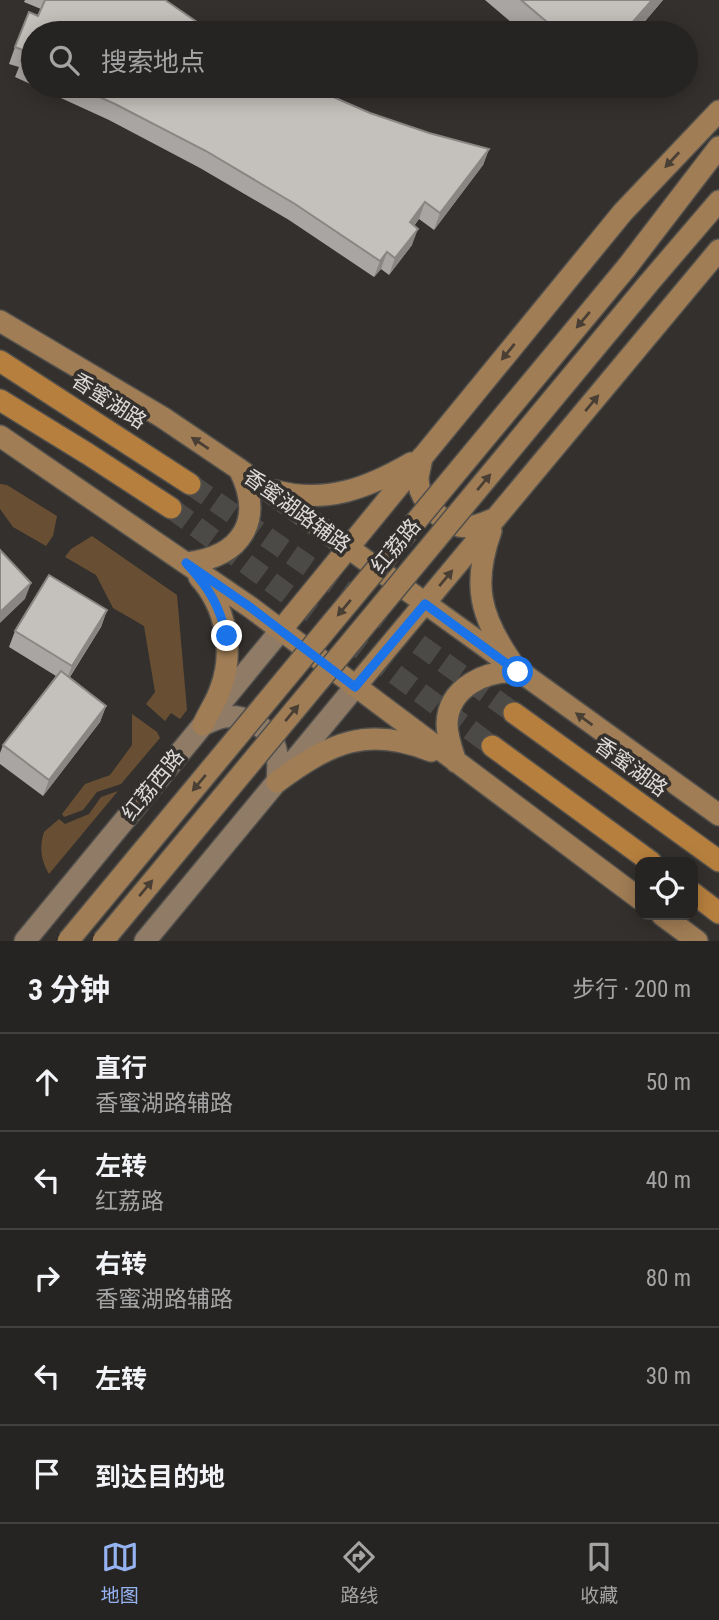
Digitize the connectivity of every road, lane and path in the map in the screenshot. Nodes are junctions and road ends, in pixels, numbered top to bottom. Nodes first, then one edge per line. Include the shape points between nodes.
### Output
1 (719, 111) edge
2 (719, 146) edge
3 (719, 201) edge
4 (719, 250) edge
5 (0, 321) edge
6 (0, 361) edge
7 (0, 400) edge
8 (0, 436) edge
9 (422, 457) junction
10 (239, 469) junction
11 (190, 484) tunnel mouth
12 (267, 489) junction
13 (171, 508) tunnel mouth
14 (496, 518) junction
15 (348, 547) junction
16 (186, 563) junction
17 (425, 604) junction
18 (281, 630) junction
19 (518, 672) junction
20 (355, 687) junction
21 (514, 713) tunnel mouth
22 (203, 724) junction
23 (492, 746) tunnel mouth
24 (456, 762) junction
25 (277, 782) junction
26 (719, 815) edge
27 (644, 857) edge
28 (719, 861) edge
29 (635, 894) edge
30 (698, 897) edge
31 (719, 913) edge
32 (669, 920) edge
33 (25, 941) edge
34 (68, 941) edge
35 (103, 941) edge
36 (145, 941) edge
37 (697, 941) edge

1 -> 9 main road, 红荔路 via 623,212
2 -> 34 main road, 红荔路, bridge via 627,267
35 -> 3 main road, 红荔路, bridge
14 -> 4 main road
10 -> 5 main road, 香蜜湖路辅路 via 162,417
6 - 11 highway, 香蜜湖路
7 - 13 highway
8 - 16 main road
9 - 12 main road via 361,489 338,495 294,496
9 - 14 main road via 418,480 424,498 438,515 459,526 476,526
9 - 15 main road, 红荔路
10 - 12 main road, 香蜜湖路辅路
10 - 16 main road via 251,501 245,530 220,554
12 - 15 main road, 香蜜湖路辅路
17 -> 14 main road
14 - 19 main road via 480,573 481,597 486,618
15 - 17 main road, 香蜜湖路辅路
15 - 18 main road, 红荔路
16 - 18 main road
16 - 22 main road via 208,587 227,636 221,690
17 - 19 main road, 香蜜湖路辅路
17 - 20 main road
18 - 20 main road
18 - 22 main road, 红荔西路
19 - 24 main road via 486,675 459,694 447,723
26 -> 19 main road, 香蜜湖路辅路
20 - 24 main road
20 - 25 main road
21 - 28 highway, 香蜜湖路
22 - 25 main road via 223,717 244,718 262,727 274,742
22 - 33 main road, 红荔西路
23 - 27 highway
24 - 25 main road via 389,738 360,739 308,759
24 - 29 main road
25 - 36 main road
30 - 31 highway
32 - 37 main road

